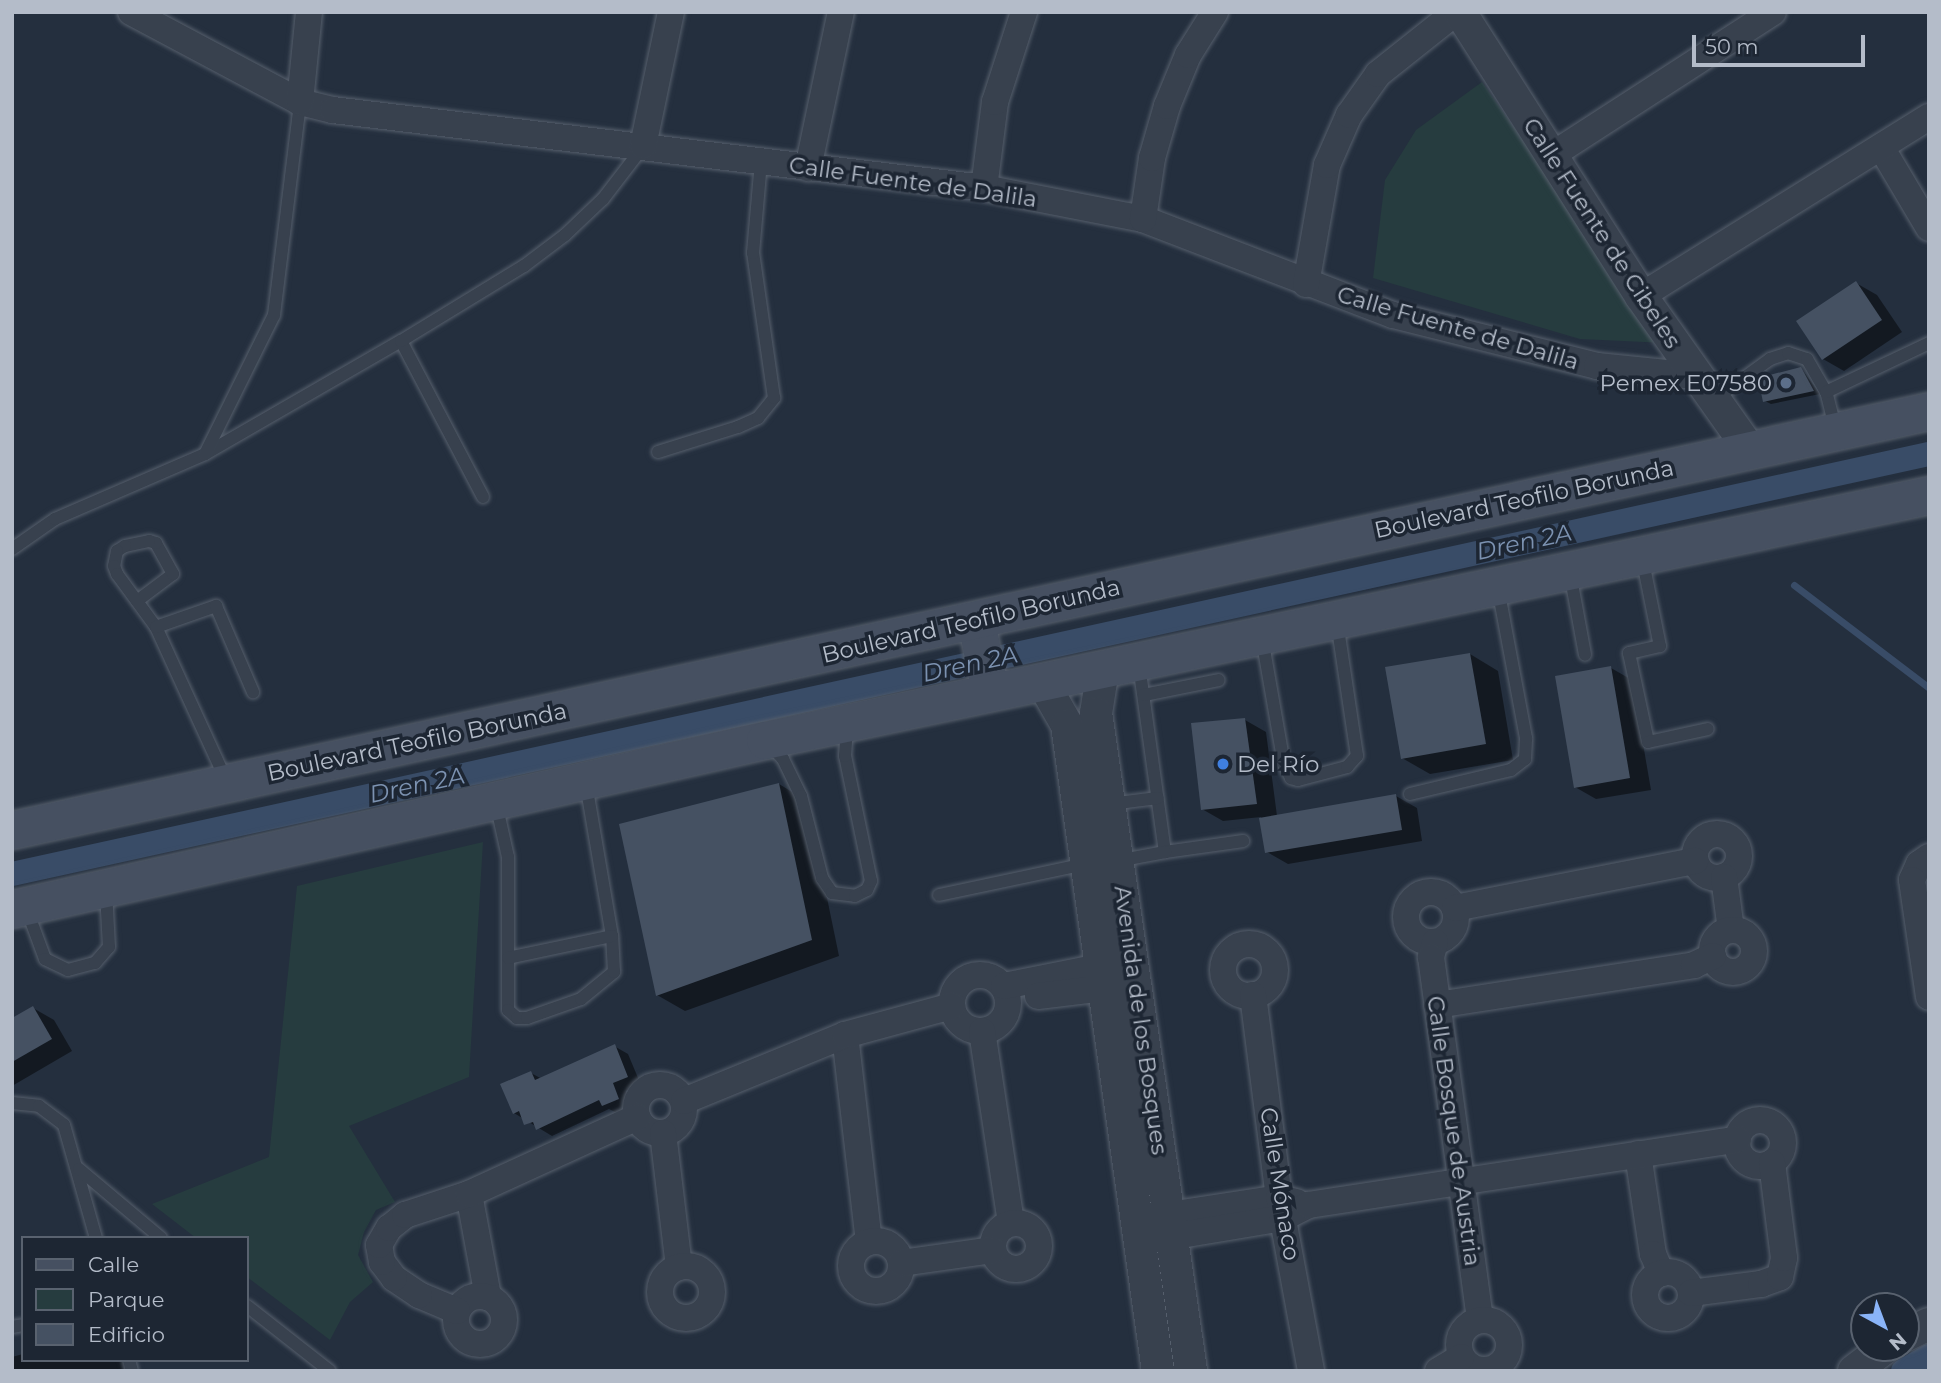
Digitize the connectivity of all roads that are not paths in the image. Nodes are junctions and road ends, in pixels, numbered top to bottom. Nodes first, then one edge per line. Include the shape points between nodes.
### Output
1 (131, 12) edge
2 (309, 12) edge
3 (671, 12) edge
4 (841, 12) edge
5 (1024, 12) edge
6 (1215, 12) edge
7 (1458, 12) edge
8 (1773, 12) edge
9 (300, 102) junction
10 (1929, 117) edge
11 (643, 146) junction
12 (1881, 147) junction
13 (1552, 155) junction
14 (761, 162) junction
15 (808, 168) junction
16 (984, 188) junction
17 (1143, 219) junction
18 (1929, 228) edge
19 (1306, 284) junction
20 (1641, 296) junction
21 (401, 341) junction
22 (1929, 343) edge
23 (1695, 376) junction
24 (1826, 392) junction
25 (1713, 401) junction
26 (1929, 411) edge
27 (1836, 431) junction
28 (1750, 450) junction
29 (658, 452) dead end
30 (205, 454) junction
31 (1929, 495) edge
32 (483, 497) dead end
33 (12, 549) edge
34 (1642, 557) junction
35 (1570, 572) junction
36 (1498, 588) junction
37 (137, 600) junction
38 (1337, 621) junction
39 (156, 627) junction
40 (978, 630) junction
41 (1262, 638) junction
42 (1585, 654) dead end
43 (1186, 669) junction
44 (1129, 675) junction
45 (1219, 680) dead end
46 (1043, 683) junction
47 (989, 684) junction
48 (253, 692) dead end
49 (848, 723) junction
50 (1708, 729) dead end
51 (765, 740) junction
52 (585, 780) junction
53 (227, 783) junction
54 (1410, 794) dead end
55 (1158, 798) junction
56 (496, 802) junction
57 (1108, 804) junction
58 (1077, 809) junction
59 (12, 830) edge
60 (1243, 841) dead end
61 (1165, 852) junction
62 (1929, 857) edge
63 (1117, 861) junction
64 (1695, 861) junction
65 (1086, 864) junction
66 (1724, 877) junction
67 (106, 891) junction
68 (939, 895) dead end
69 (19, 908) edge
70 (1455, 908) junction
71 (1731, 930) junction
72 (612, 936) junction
73 (1435, 942) junction
74 (1713, 956) junction
75 (508, 958) junction
76 (1134, 972) junction
77 (1091, 978) junction
78 (1006, 993) junction
79 (1253, 995) dead end
80 (1929, 997) edge
81 (1437, 1005) junction
82 (952, 1006) junction
83 (982, 1031) junction
84 (845, 1035) junction
85 (684, 1101) junction
86 (12, 1102) edge
87 (637, 1117) junction
88 (663, 1133) junction
89 (1738, 1139) junction
90 (1638, 1154) junction
91 (1772, 1163) junction
92 (78, 1169) junction
93 (1460, 1182) junction
94 (469, 1194) junction
95 (1281, 1208) junction
96 (1012, 1223) junction
97 (1171, 1226) junction
98 (1138, 1231) junction
99 (95, 1236) edge
100 (159, 1236) edge
101 (869, 1242) junction
102 (993, 1250) junction
103 (901, 1262) junction
104 (679, 1267) dead end
105 (1661, 1273) junction
106 (1691, 1293) junction
107 (488, 1297) junction
108 (248, 1307) edge
109 (457, 1311) junction
110 (1480, 1320) junction
111 (1461, 1357) junction
112 (330, 1371) edge
113 (1158, 1371) edge
114 (1191, 1371) edge
115 (1311, 1371) edge
116 (1438, 1371) edge

1 - 9 street, Calle Fuente de Dalila
2 - 9 street
3 - 11 street
4 - 15 street
5 - 16 street via 995,102
6 - 17 street via 1188,55 1167,106 1152,158
7 - 13 street, Calle Fuente de Cibeles
7 - 19 street via 1378,74 1349,114 1327,165
8 - 13 street
9 - 11 street, Calle Fuente de Dalila via 367,116
9 - 30 lane via 274,315
10 - 12 street
11 - 14 street, Calle Fuente de Dalila
11 - 21 lane via 603,199 565,235 524,266
12 - 18 street
12 - 20 street
13 - 20 street, Calle Fuente de Cibeles
14 - 15 street, Calle Fuente de Dalila
14 - 29 lane via 754,253 774,398 758,418
15 - 16 street, Calle Fuente de Dalila
16 - 17 street, Calle Fuente de Dalila
17 - 19 street, Calle Fuente de Dalila
19 - 23 street, Calle Fuente de Dalila via 1393,315 1501,344 1597,366
20 - 23 street, Calle Fuente de Cibeles
21 - 30 lane
21 - 32 lane
22 - 24 lane
23 - 25 street, Calle Fuente de Cibeles
24 - 25 lane via 1807,359 1788,353 1770,359
24 - 27 lane
25 - 28 street, Calle Fuente de Cibeles
26 - 27 main road, Boulevard Teofilo Borunda
27 - 28 main road, Boulevard Teofilo Borunda
28 - 40 main road, Boulevard Teofilo Borunda
30 - 33 lane via 55,519
31 - 34 main road
34 - 35 main road
34 - 50 lane via 1660,646 1629,653 1648,742
35 - 36 main road
35 - 42 lane
36 - 38 main road
36 - 54 lane via 1526,738 1525,759 1511,770
37 - 37 lane via 117,574 114,559 125,546 149,541 156,543 173,574
37 - 39 lane
38 - 41 main road
38 - 41 lane via 1357,756 1348,767 1298,780 1291,778 1284,764
39 - 48 lane via 216,606
39 - 53 lane
40 - 47 main road
40 - 53 main road, Boulevard Teofilo Borunda
41 - 43 main road
43 - 44 main road
43 - 45 lane
44 - 46 main road
44 - 55 lane
44 - 57 street, Avenida de los Bosques via 1096,713
46 - 47 main road
46 - 58 street, Avenida de los Bosques via 1067,725
47 - 49 main road
49 - 51 main road
49 - 51 lane via 845,757 872,881 855,896 832,893 822,878 801,796 783,759
51 - 52 main road
52 - 56 main road
52 - 72 lane
53 - 59 main road, Boulevard Teofilo Borunda
55 - 57 lane
55 - 61 lane
56 - 67 main road
56 - 75 lane via 507,847
57 - 58 lane
57 - 63 street, Avenida de los Bosques
58 - 65 street, Avenida de los Bosques
60 - 61 lane
61 - 63 lane
62 - 80 street via 1916,870 1912,894
63 - 76 street, Avenida de los Bosques
64 - 66 street via 1706,876
64 - 66 street via 1702,841 1714,834 1728,837 1740,855 1735,869
64 - 70 street
65 - 68 lane
65 - 77 street, Avenida de los Bosques
66 - 71 street
67 - 69 main road
67 - 69 lane via 109,947 95,963 68,970 45,959
70 - 73 street via 1452,932
70 - 73 street via 1436,892 1419,894 1409,904 1408,929 1421,941
71 - 74 street via 1714,942
71 - 74 street via 1749,937 1754,949 1751,962 1733,971 1721,967
72 - 75 lane
72 - 75 lane via 614,972 610,979 581,999 527,1018 517,1018 508,1010
73 - 81 street, Calle Bosque de Austria via 1431,957
74 - 81 street via 1694,965
76 - 77 street
76 - 97 street, Avenida de los Bosques
77 - 78 street
77 - 78 street
77 - 98 street, Avenida de los Bosques
78 - 82 street via 988,976 970,977 956,989
78 - 83 street via 1002,1021
79 - 95 street, Calle Mónaco
81 - 93 street, Calle Bosque de Austria
82 - 83 street via 966,1027
82 - 84 street
83 - 96 street
84 - 85 street
84 - 101 street
85 - 87 street via 674,1088 652,1086 640,1095
85 - 88 street via 681,1122
86 - 92 lane via 53,1113 64,1125
87 - 88 street via 647,1130
87 - 94 street
88 - 104 street
89 - 90 street
89 - 91 street via 1738,1152 1746,1162
89 - 91 street via 1750,1122 1770,1122 1783,1141
90 - 93 street
90 - 105 street via 1653,1254
91 - 106 street via 1784,1258 1780,1277 1761,1284
92 - 99 lane
92 - 100 lane
93 - 95 street
93 - 110 street, Calle Bosque de Austria
94 - 107 street
94 - 109 street via 405,1215 389,1228 379,1245 382,1262 394,1278
95 - 97 street
95 - 115 street, Calle Mónaco
96 - 102 street via 999,1230
96 - 102 street via 1034,1232 1039,1247 1032,1263 1009,1269
97 - 98 street
97 - 114 street, Avenida de los Bosques
98 - 113 street, Avenida de los Bosques
101 - 103 street via 890,1245
101 - 103 street via 852,1259 859,1284 874,1291 891,1286
102 - 103 street
105 - 106 street via 1681,1276
105 - 106 street via 1645,1290 1651,1312 1666,1319 1681,1315
107 - 109 street via 470,1298
107 - 109 street via 502,1308 505,1325 487,1344 462,1337
108 - 112 lane
110 - 111 street via 1464,1329 1459,1338
110 - 111 street via 1497,1323 1508,1335 1505,1360 1482,1370
111 - 116 street

